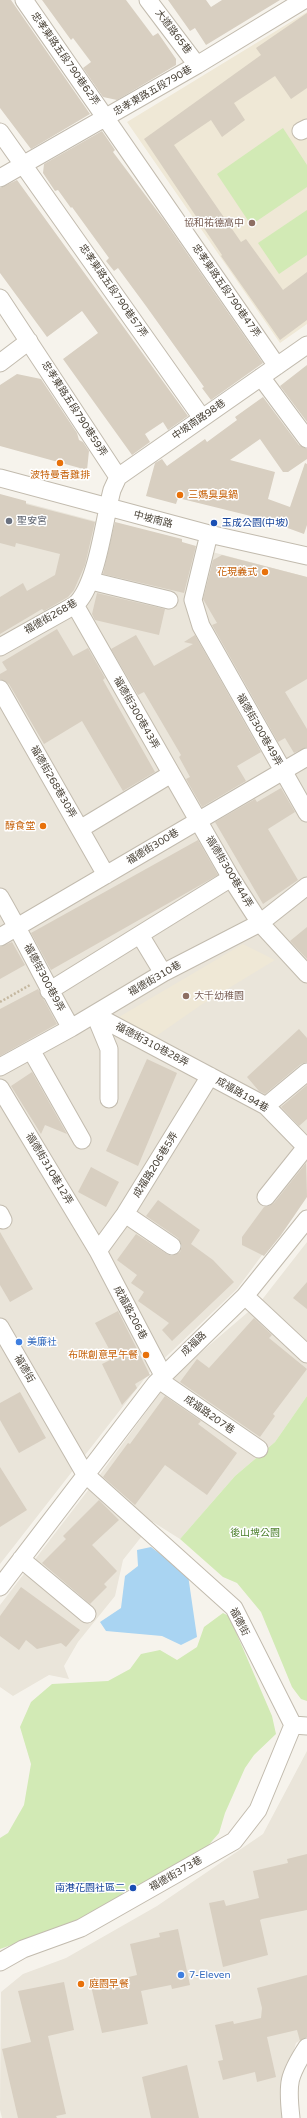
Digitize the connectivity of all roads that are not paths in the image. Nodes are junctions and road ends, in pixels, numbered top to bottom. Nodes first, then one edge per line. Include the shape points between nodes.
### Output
1 (24, 0) edge
2 (148, 0) edge
3 (304, 0) edge
4 (197, 65) junction
5 (106, 118) junction
6 (0, 132) edge
7 (24, 164) junction
8 (0, 178) edge
9 (1, 302) edge
10 (30, 341) junction
11 (307, 344) edge
12 (0, 363) edge
13 (277, 366) junction
14 (261, 376) junction
15 (202, 418) junction
16 (307, 438) edge
17 (118, 477) junction
18 (0, 478) edge
19 (107, 508) junction
20 (209, 534) junction
21 (307, 556) edge
22 (91, 581) junction
23 (169, 600) dead end
24 (75, 605) junction
25 (0, 647) edge
26 (0, 689) edge
27 (307, 757) edge
28 (282, 770) junction
29 (171, 774) junction
30 (307, 813) edge
31 (198, 820) junction
32 (80, 829) junction
33 (106, 875) junction
34 (231, 878) junction
35 (307, 886) edge
36 (0, 897) edge
37 (260, 923) junction
38 (18, 927) junction
39 (140, 935) junction
40 (0, 937) edge
41 (163, 973) junction
42 (307, 974) edge
43 (46, 984) junction
44 (95, 1015) junction
45 (71, 1028) junction
46 (31, 1050) junction
47 (0, 1067) edge
48 (307, 1072) edge
49 (210, 1076) junction
50 (0, 1088) edge
51 (108, 1099) dead end
52 (266, 1106) junction
53 (82, 1140) dead end
54 (306, 1148) edge
55 (266, 1197) dead end
56 (125, 1214) junction
57 (307, 1218) edge
58 (172, 1246) dead end
59 (98, 1251) junction
60 (245, 1296) junction
61 (0, 1327) edge
62 (307, 1354) edge
63 (161, 1378) junction
64 (259, 1449) dead end
65 (85, 1474) junction
66 (17, 1566) junction
67 (0, 1587) edge
68 (86, 1614) dead end
69 (300, 1725) edge
70 (0, 1962) edge
71 (307, 2046) edge
72 (292, 2118) edge

1 - 5 street, 忠孝東路五段790巷62弄
2 - 4 street, 大道路65巷
3 - 4 street, 忠孝東路五段790巷
4 - 5 street, 忠孝東路五段790巷
5 - 7 street, 忠孝東路五段790巷
5 - 13 street, 忠孝東路五段790巷47弄
6 - 7 street, 忠孝東路五段790巷57弄
7 - 8 street, 忠孝東路五段790巷
7 - 15 street, 忠孝東路五段790巷57弄
9 - 10 street, 忠孝東路五段790巷59弄
10 - 12 street
10 - 17 street, 忠孝東路五段790巷59弄
11 - 13 street, 中坡南路98巷
13 - 14 street, 中坡南路98巷
14 - 15 street, 中坡南路98巷
14 - 16 street
15 - 17 street, 中坡南路98巷
17 - 19 street
18 - 19 street, 中坡南路
19 - 20 street, 中坡南路
19 - 22 street, 福德街268巷
20 - 21 street, 中坡南路
20 - 28 street, 福德街300巷49弄 via 193,600 201,626
22 - 23 street
22 - 24 street, 福德街268巷 via 82,599
24 - 25 street, 福德街268巷
24 - 29 street, 福德街300巷43弄
26 - 32 street, 福德街268巷30弄
27 - 28 street, 福德街300巷
28 - 30 street, 福德街300巷49弄
28 - 31 street, 福德街300巷
29 - 31 street, 福德街300巷43弄
29 - 32 street
31 - 33 street, 福德街300巷
31 - 34 street, 福德街300巷44弄
32 - 33 street, 福德街268巷30弄
33 - 38 street, 福德街300巷
34 - 37 street, 福德街300巷44弄
34 - 39 street
35 - 37 street, 福德街310巷
36 - 38 street, 福德街300巷9弄
37 - 41 street, 福德街310巷
37 - 42 street, 福德街300巷44弄
38 - 40 street, 福德街300巷
38 - 43 street, 福德街300巷9弄
39 - 41 street
39 - 43 street
41 - 44 street, 福德街310巷
43 - 45 street, 福德街300巷9弄
44 - 45 street, 福德街310巷
44 - 49 street, 福德街310巷28弄
44 - 51 street via 110,1049
45 - 46 street, 福德街310巷
46 - 47 street, 福德街310巷
46 - 53 street
48 - 52 street
49 - 52 street, 成福路194巷
49 - 56 street, 成福路206巷5弄
50 - 59 street, 福德街310巷12弄
52 - 54 street, 成福路194巷
54 - 55 street
56 - 58 street
56 - 59 street, 成福路206巷5弄
57 - 60 street, 成福路
59 - 63 street, 成福路206巷
60 - 62 street
60 - 63 street, 成福路
61 - 65 street, 福德街
63 - 64 street, 成福路207巷
63 - 65 street, 成福路
65 - 66 street, 成福路
65 - 69 street, 福德街 via 234,1608
66 - 67 street
66 - 68 street
69 - 70 street, 福德街373巷 via 258,1810 234,1841 80,1928 23,1949
71 - 72 street via 292,2069 288,2094

